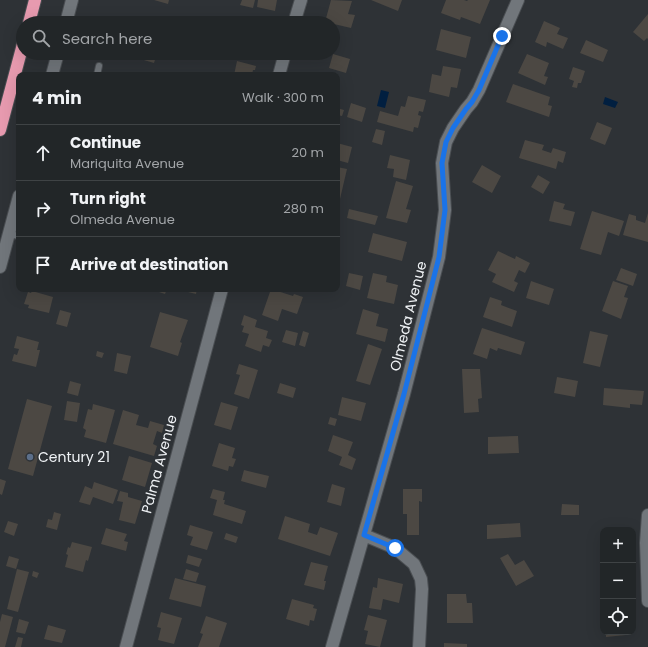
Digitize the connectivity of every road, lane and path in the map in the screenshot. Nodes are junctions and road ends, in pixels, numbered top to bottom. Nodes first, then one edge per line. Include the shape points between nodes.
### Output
1 (35, 0) edge
2 (72, 0) edge
3 (301, 0) edge
4 (518, 0) edge
5 (31, 16) edge
6 (68, 16) edge
7 (296, 16) edge
8 (19, 60) edge
9 (56, 60) edge
10 (283, 60) edge
11 (99, 66) dead end
12 (53, 72) edge
13 (98, 72) edge
14 (280, 72) edge
15 (0, 130) edge
16 (16, 219) edge
17 (14, 235) edge
18 (0, 267) edge
19 (221, 292) edge
20 (648, 515) edge
21 (364, 535) junction
22 (648, 601) edge
23 (126, 647) edge
24 (332, 647) edge
25 (419, 647) edge

1 - 5 highway
2 - 6 street
3 - 7 street
4 - 21 street, Olmeda Avenue via 479,90 446,142 442,163 445,210 439,257
8 - 15 highway
9 - 12 street
10 - 14 street
11 - 13 lane
16 - 17 street
17 - 18 street
19 - 23 street, Palma Avenue
20 - 22 street
21 - 24 street, Olmeda Avenue
21 - 25 street via 395,548 414,564 421,579 422,589

